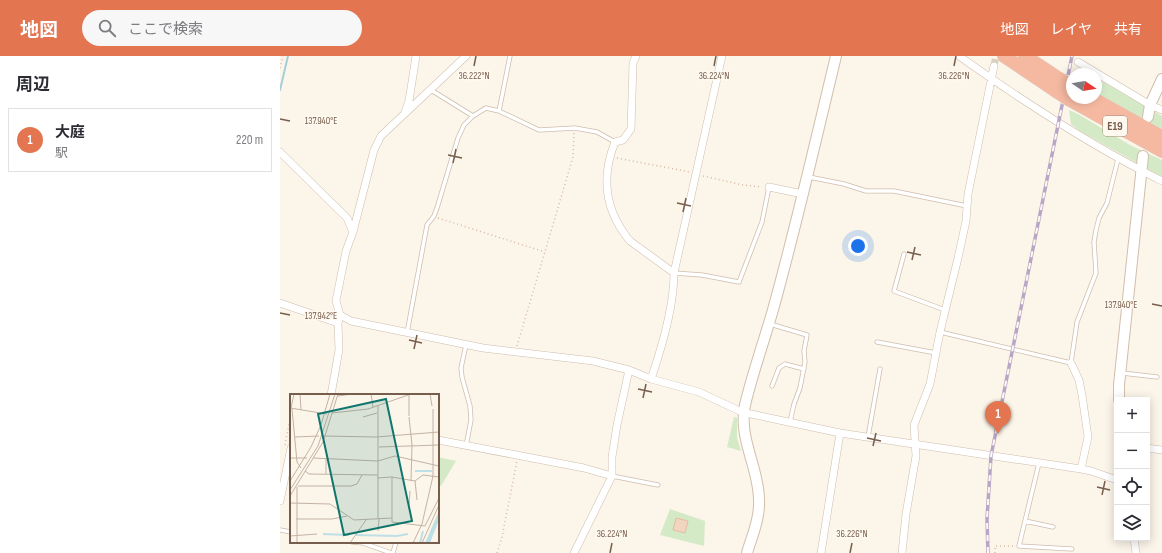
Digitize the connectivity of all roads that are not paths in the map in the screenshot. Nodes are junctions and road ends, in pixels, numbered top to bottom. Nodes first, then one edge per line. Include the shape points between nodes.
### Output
1 (416, 56) edge
2 (466, 56) edge
3 (510, 56) edge
4 (636, 56) edge
5 (722, 56) edge
6 (836, 56) edge
7 (959, 56) edge
8 (1004, 56) edge
9 (1025, 56) edge
10 (1078, 62) dead end
11 (994, 66) tunnel mouth
12 (991, 79) junction
13 (1162, 79) edge
14 (1066, 83) edge
15 (431, 90) junction
16 (1102, 104) edge
17 (1150, 104) junction
18 (1162, 110) edge
19 (499, 111) junction
20 (404, 114) junction
21 (473, 116) junction
22 (1148, 117) dead end
23 (1162, 138) edge
24 (615, 142) junction
25 (1162, 151) edge
26 (280, 152) edge
27 (1143, 156) dead end
28 (1118, 159) junction
29 (1142, 171) junction
30 (807, 177) junction
31 (1162, 181) edge
32 (769, 187) joint
33 (803, 194) junction
34 (967, 206) junction
35 (353, 232) junction
36 (904, 254) dead end
37 (674, 273) junction
38 (280, 303) edge
39 (945, 310) junction
40 (339, 319) junction
41 (769, 324) junction
42 (940, 332) junction
43 (408, 333) junction
44 (876, 342) dead end
45 (466, 345) junction
46 (936, 353) junction
47 (1071, 363) junction
48 (804, 369) junction
49 (880, 369) dead end
50 (629, 370) junction
51 (1120, 373) junction
52 (1157, 376) dead end
53 (650, 380) junction
54 (772, 386) dead end
55 (330, 394) edge
56 (1119, 397) edge
57 (744, 413) junction
58 (790, 422) junction
59 (840, 433) junction
60 (868, 437) junction
61 (439, 440) edge
62 (915, 443) junction
63 (288, 446) edge
64 (466, 446) junction
65 (1150, 448) edge
66 (1162, 450) edge
67 (1039, 462) junction
68 (1081, 469) junction
69 (612, 476) junction
70 (288, 479) edge
71 (1114, 479) edge
72 (658, 485) dead end
73 (280, 501) edge
74 (1026, 521) junction
75 (1053, 527) dead end
76 (280, 530) edge
77 (290, 532) edge
78 (1134, 541) edge
79 (363, 543) edge
80 (396, 543) edge
81 (1072, 549) dead end
82 (392, 553) edge
83 (574, 553) edge
84 (747, 553) edge
85 (821, 553) edge
86 (902, 553) edge
87 (1136, 553) edge

1 - 20 street
2 - 15 street
3 - 19 lane
4 - 24 street via 633,63 631,129 623,140
5 - 37 street
6 - 30 street
7 - 12 street
8 - 25 highway, E19, bridge via 1070,100
9 - 14 highway, bridge
10 - 17 street
11 - 12 street
12 - 28 street
12 - 34 street
13 - 17 street
15 - 20 street
15 - 21 lane
16 - 23 highway, E19
17 - 18 street
17 - 22 street
19 - 21 lane via 486,108
19 - 24 lane via 539,130 575,128 597,132
20 - 35 street via 381,136 374,150
21 - 43 lane via 464,125 458,138 434,216 427,225
24 - 37 street via 610,156 607,195 611,211 630,241
26 - 35 street via 347,218
27 - 29 street
28 - 29 street
28 - 47 lane via 1107,203 1096,230 1096,273 1077,322
29 - 31 street
29 - 51 street
30 - 33 street
30 - 34 lane via 866,191 894,191
32 - 33 street
32 - 37 lane via 762,222 738,282
33 - 41 street
34 - 39 street via 965,229
35 - 40 street via 346,251 336,301
36 - 39 lane via 894,291
37 - 53 street via 674,289 661,347
38 - 40 street
39 - 42 street
40 - 43 street
40 - 55 street via 339,350
41 - 48 lane via 807,335
41 - 57 street
42 - 46 street
42 - 47 lane
43 - 45 street
44 - 46 lane
45 - 50 street via 577,358
45 - 64 lane via 461,368 471,420
46 - 62 street via 930,384 914,425
47 - 68 street via 1079,380 1088,438
48 - 54 lane via 784,364 779,368
48 - 58 lane
49 - 60 lane
50 - 53 street
50 - 69 street via 617,425
51 - 52 lane
51 - 56 street
53 - 57 street via 699,392
57 - 58 street
57 - 84 street via 746,438 760,500
58 - 59 street
59 - 60 street
59 - 85 street
60 - 62 street
61 - 64 street
62 - 67 street
62 - 86 street via 916,456
63 - 70 street
64 - 69 street via 584,468
65 - 66 street
67 - 68 street
67 - 74 lane
68 - 71 street
69 - 72 lane
69 - 83 street
70 - 73 street
74 - 75 lane
74 - 81 lane via 1019,546
76 - 77 lane
78 - 87 street
79 - 82 lane
80 - 82 lane

